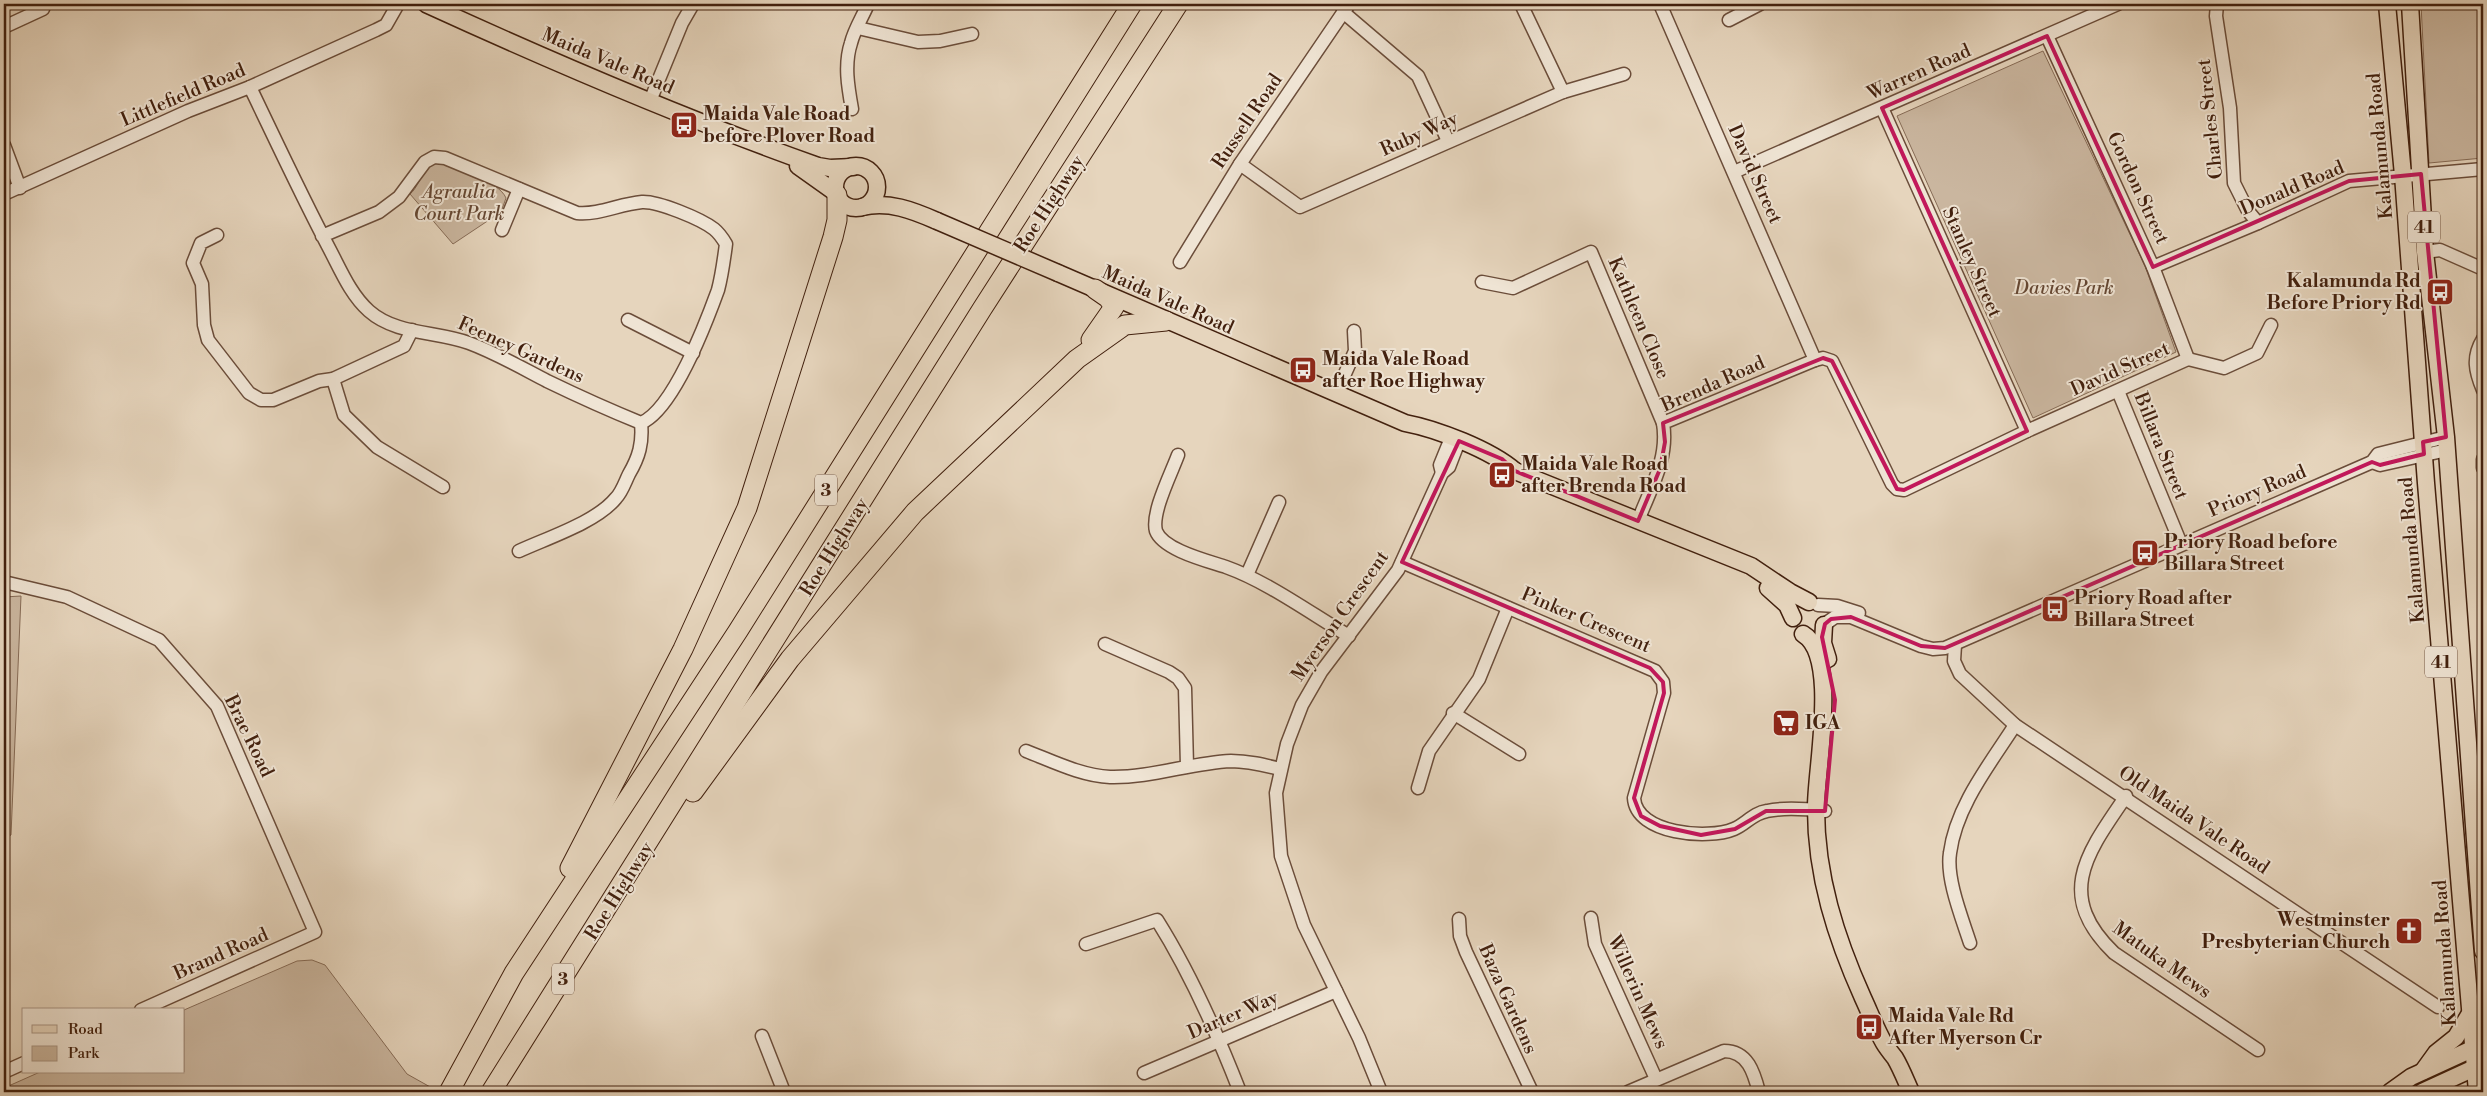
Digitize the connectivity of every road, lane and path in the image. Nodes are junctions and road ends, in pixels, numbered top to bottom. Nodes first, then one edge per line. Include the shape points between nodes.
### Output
1 (389, 4) edge
2 (398, 4) edge
3 (426, 4) edge
4 (685, 4) edge
5 (693, 4) edge
6 (868, 4) edge
7 (1132, 4) edge
8 (1178, 4) edge
9 (1521, 4) edge
10 (1660, 4) edge
11 (1760, 4) edge
12 (2118, 4) edge
13 (2217, 4) edge
14 (2387, 4) edge
15 (2410, 4) edge
16 (1346, 8) edge
17 (43, 9) dead end
18 (1729, 20) dead end
19 (4, 28) edge
20 (858, 28) junction
21 (376, 30) junction
22 (972, 34) dead end
23 (2047, 36) junction
24 (1624, 74) dead end
25 (250, 87) junction
26 (1563, 92) junction
27 (646, 99) junction
28 (1882, 108) junction
29 (852, 109) dead end
30 (747, 140) junction
31 (1448, 141) junction
32 (4, 145) edge
33 (1240, 164) junction
34 (853, 166) junction
35 (2483, 169) edge
36 (1734, 172) junction
37 (872, 174) junction
38 (2421, 174) junction
39 (2403, 175) junction
40 (20, 188) junction
41 (519, 189) junction
42 (4, 194) edge
43 (836, 194) junction
44 (862, 208) junction
45 (916, 212) junction
46 (2258, 223) junction
47 (502, 230) dead end
48 (217, 235) dead end
49 (322, 236) junction
50 (2425, 252) junction
51 (1180, 262) dead end
52 (2154, 267) junction
53 (2483, 269) edge
54 (1482, 282) dead end
55 (1095, 290) junction
56 (628, 320) dead end
57 (1166, 321) junction
58 (2271, 325) dead end
59 (412, 330) junction
60 (1354, 331) dead end
61 (2483, 338) edge
62 (693, 353) junction
63 (1077, 359) junction
64 (2188, 359) junction
65 (1815, 360) junction
66 (333, 379) junction
67 (2118, 390) junction
68 (2483, 390) edge
69 (1336, 394) junction
70 (641, 423) junction
71 (1663, 423) junction
72 (2027, 431) junction
73 (1453, 443) junction
74 (2446, 443) junction
75 (2424, 448) junction
76 (1178, 456) dead end
77 (2483, 459) edge
78 (2483, 468) edge
79 (443, 486) dead end
80 (1279, 502) dead end
81 (1638, 521) junction
82 (1678, 538) junction
83 (2181, 544) junction
84 (519, 551) dead end
85 (1402, 562) junction
86 (1247, 575) junction
87 (4, 582) edge
88 (1814, 604) junction
89 (1508, 608) junction
90 (1793, 618) junction
91 (1825, 625) junction
92 (1803, 634) junction
93 (1349, 636) junction
94 (1909, 641) junction
95 (1105, 644) dead end
96 (1955, 645) junction
97 (1454, 712) junction
98 (2015, 724) junction
99 (1026, 751) dead end
100 (1519, 754) dead end
101 (1187, 766) junction
102 (1280, 769) junction
103 (1418, 788) dead end
104 (2126, 796) junction
105 (1820, 810) junction
106 (635, 866) junction
107 (1591, 918) dead end
108 (1459, 919) dead end
109 (315, 932) joint
110 (1970, 943) dead end
111 (1086, 944) dead end
112 (2483, 951) edge
113 (514, 973) junction
114 (1336, 991) junction
115 (2438, 1007) dead end
116 (145, 1008) edge
117 (2469, 1015) junction
118 (762, 1036) dead end
119 (1220, 1040) junction
120 (1884, 1044) junction
121 (2478, 1047) edge
122 (2258, 1050) dead end
123 (22, 1064) edge
124 (2479, 1067) edge
125 (4, 1072) edge
126 (1144, 1073) dead end
127 (2421, 1073) junction
128 (1656, 1079) junction
129 (449, 1092) edge
130 (491, 1092) edge
131 (784, 1092) edge
132 (1240, 1092) edge
133 (1381, 1092) edge
134 (1532, 1092) edge
135 (1628, 1092) edge
136 (1759, 1092) edge
137 (1899, 1092) edge
138 (1911, 1092) edge
139 (2390, 1092) edge
140 (2422, 1092) edge
141 (2477, 1092) edge

1 - 21 street
2 - 21 street, Littlefield Road via 386,25
3 - 27 main road, Maida Vale Road
4 - 27 street
5 - 27 street
6 - 20 street
7 - 113 highway, Roe Highway / 3 via 743,623
8 - 106 highway, Roe Highway / 3 via 982,309
9 - 26 street
10 - 36 street, David Street
11 - 18 street
12 - 23 street, Warren Road
13 - 46 street, Charles Street via 2230,108 2234,183
14 - 39 main road, Kalamunda Road / 41
15 - 38 main road, Kalamunda Road / 41
16 - 31 street via 1418,76
16 - 33 street, Russell Road
17 - 19 street
20 - 22 street via 918,42
20 - 29 street via 848,58 847,85
21 - 25 street, Littlefield Road
23 - 28 street, Warren Road
23 - 52 street, Gordon Street
24 - 26 street, Ruby Way
25 - 40 street, Littlefield Road via 188,111
25 - 49 street, Feeney Gardens
26 - 31 street, Ruby Way
27 - 30 main road, Maida Vale Road
28 - 36 street, Warren Road
28 - 72 street, Stanley Street
30 - 34 main road, Maida Vale Road via 818,166
30 - 43 main road, Maida Vale Road via 804,169
31 - 33 street, Ruby Way via 1300,207
32 - 40 street
33 - 51 street, Russell Road
34 - 37 main road via 860,166
34 - 43 main road via 836,180
35 - 38 street, Donald Road
36 - 65 street, David Street
37 - 44 main road via 876,195
37 - 45 main road, Maida Vale Road via 891,196
38 - 39 street, Donald Road
38 - 50 main road, Kalamunda Road / 41
39 - 46 street, Donald Road via 2349,180
39 - 75 main road, Kalamunda Road / 41
40 - 42 street, Littlefield Road
41 - 47 street
41 - 49 street via 445,158 434,158 425,162 399,197 379,212
41 - 62 street via 577,213 590,214 627,204 652,202 707,224 722,237 726,244 718,288
43 - 44 main road via 849,207
43 - 113 highway via 837,220 833,237 747,508 683,649
44 - 45 main road, Maida Vale Road via 888,204
45 - 55 main road, Maida Vale Road, bridge
46 - 52 street, Donald Road
48 - 66 street via 201,242 193,265 202,284 205,333 223,361 249,393 267,402 319,381
49 - 59 street, Feeney Gardens via 363,306 379,319
50 - 53 street via 2440,250
50 - 74 main road, Kalamunda Road / 41
52 - 64 street, Gordon Street
54 - 71 street, Kathleen Close via 1513,288 1591,252
55 - 57 main road, Maida Vale Road
55 - 63 highway via 1111,302 1113,310
56 - 62 street
57 - 63 highway via 1125,325
57 - 69 main road, Maida Vale Road
58 - 64 street, David Street via 2257,353 2224,368
59 - 66 street via 404,346
59 - 70 street, Feeney Gardens via 471,343
60 - 69 street via 1355,351
61 - 68 street via 2476,351 2475,372
62 - 70 street via 658,412
63 - 106 highway via 915,512 790,659 717,762
64 - 67 street, David Street
65 - 71 street, Brenda Road
65 - 72 street, David Street via 1832,361 1897,489 1904,490
66 - 79 street via 344,415 377,448
67 - 72 street, David Street
67 - 83 street, Billara Street
69 - 73 main road, Maida Vale Road via 1405,423 1420,426
70 - 84 street via 642,440 638,456 617,498 601,511
71 - 81 street, Brenda Road via 1665,442 1660,469
73 - 81 main road, Maida Vale Road via 1502,459 1515,471
73 - 85 street, Myerson Crescent via 1449,467 1442,473
74 - 75 street, Priory Road
74 - 112 main road, Kalamunda Road / 41
75 - 83 street, Priory Road via 2378,454 2372,462
75 - 117 main road, Kalamunda Road / 41
76 - 86 street via 1155,517 1157,534 1170,546
77 - 78 street
80 - 86 street
81 - 82 main road, Maida Vale Road
82 - 88 main road, Maida Vale Road via 1751,566
82 - 90 main road, Maida Vale Road via 1758,581 1783,601
83 - 96 street, Priory Road
85 - 89 street, Pinker Crescent
85 - 93 street, Myerson Crescent
86 - 93 street
87 - 109 street, Brae Road via 67,597 159,640 191,676 217,706
88 - 90 main road via 1800,605
88 - 91 main road via 1825,614
88 - 94 street, Priory Road via 1858,613
89 - 97 street via 1478,679
89 - 105 street, Pinker Crescent via 1655,671 1664,682 1664,693 1634,798 1637,810 1648,821 1701,835 1735,829 1766,811
90 - 92 main road
91 - 92 main road via 1818,633
91 - 94 street, Priory Road via 1835,617 1851,617
91 - 105 main road via 1823,645 1835,700
92 - 105 main road via 1809,638 1816,652 1824,694
93 - 102 street, Myerson Crescent via 1321,672 1302,705
94 - 96 street, Priory Road via 1933,649
95 - 101 street via 1169,672 1185,688
96 - 98 street, Old Maida Vale Road via 1954,661 1960,674
97 - 100 street
97 - 103 street via 1429,751
98 - 104 street, Old Maida Vale Road
98 - 110 street via 1962,812 1949,854 1954,895
99 - 101 street via 1078,770 1109,777 1145,775
101 - 102 street via 1242,761
102 - 114 street, Myerson Crescent via 1276,793 1282,856 1304,925
104 - 115 street, Old Maida Vale Road
104 - 122 street, Matuka Mews via 2088,855 2080,887 2087,921 2114,953
105 - 120 main road via 1820,870 1838,939
106 - 130 highway, Roe Highway / 3
107 - 128 street, Willerin Mews via 1595,944
108 - 134 street, Baza Gardens via 1460,936 1466,952
109 - 116 street, Brand Road
111 - 119 street via 1157,920
113 - 129 highway, Roe Highway / 3
114 - 119 street, Darter Way
114 - 133 street, Myerson Crescent
117 - 121 main road, Kalamunda Road / 41
117 - 127 main road via 2456,1038 2436,1053
118 - 131 street
119 - 126 street, Darter Way
119 - 132 street
120 - 137 main road via 1886,1061
120 - 138 main road
121 - 124 main road, Kalamunda Road / 41
121 - 127 main road
123 - 125 street
124 - 140 main road
124 - 141 main road, Kalamunda Road / 41
127 - 139 main road
128 - 135 street
128 - 136 street via 1728,1051 1741,1055 1748,1062

